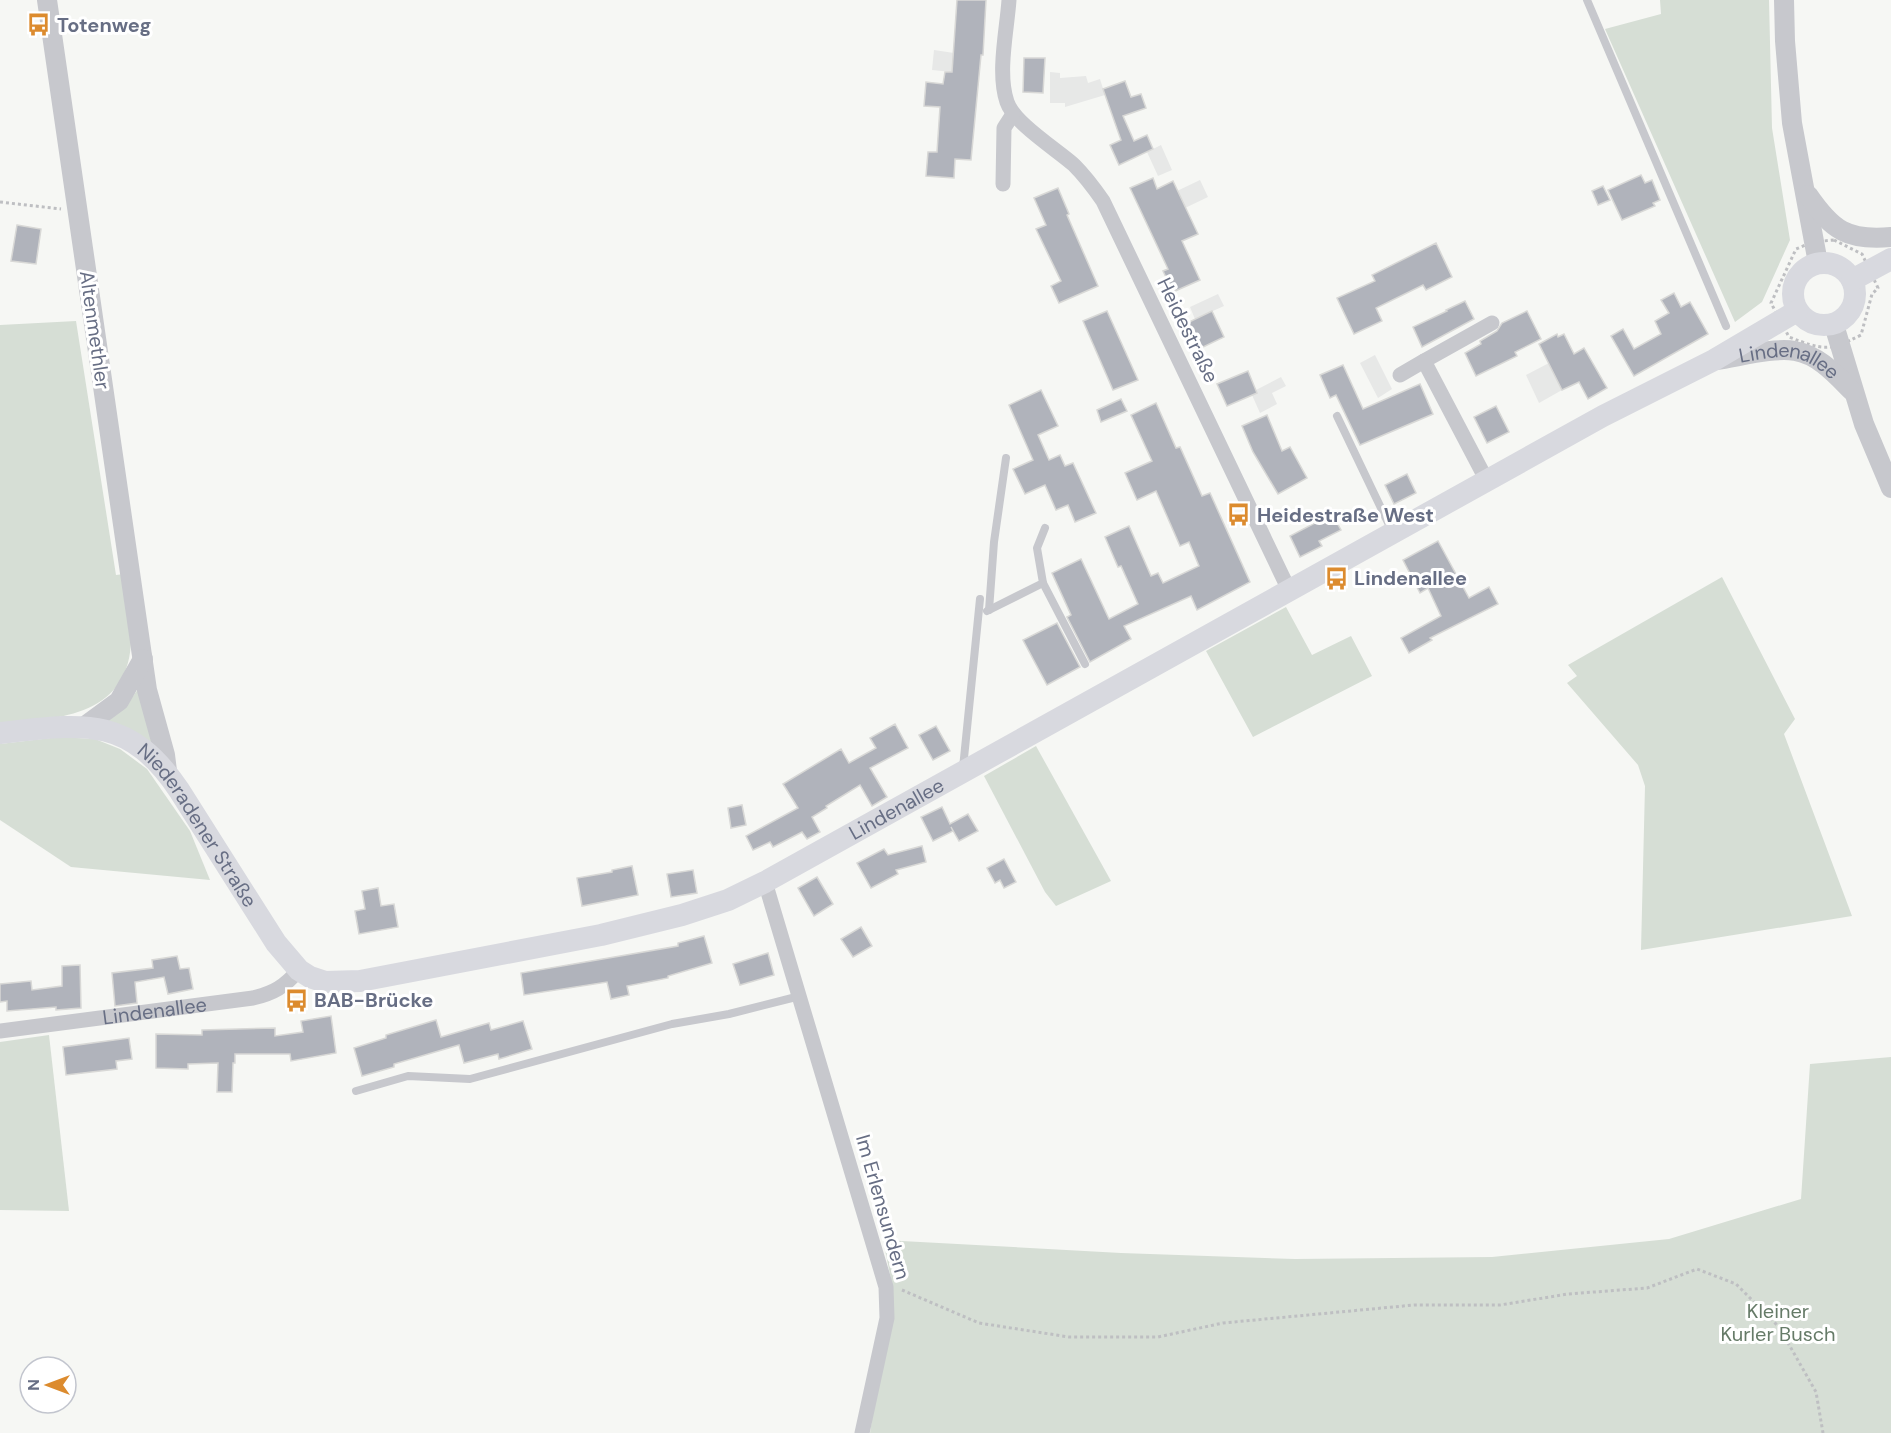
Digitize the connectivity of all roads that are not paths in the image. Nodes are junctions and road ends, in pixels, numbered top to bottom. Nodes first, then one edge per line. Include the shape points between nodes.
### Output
1 (47, 0) edge
2 (1010, 0) edge
3 (1587, 0) edge
4 (1784, 0) edge
5 (1013, 114) junction
6 (1003, 184) dead end
7 (1803, 188) junction
8 (1891, 237) edge
9 (1815, 252) junction
10 (1891, 258) edge
11 (1862, 275) junction
12 (1788, 316) junction
13 (1492, 323) dead end
14 (1726, 326) dead end
15 (1837, 335) junction
16 (1714, 360) junction
17 (1425, 361) junction
18 (1400, 375) dead end
19 (1854, 393) junction
20 (1337, 416) dead end
21 (1006, 458) dead end
22 (1487, 481) junction
23 (1891, 488) edge
24 (1045, 528) dead end
25 (1393, 533) junction
26 (1043, 583) junction
27 (1289, 590) junction
28 (980, 599) dead end
29 (989, 610) junction
30 (978, 615) junction
31 (143, 659) junction
32 (1085, 664) dead end
33 (85, 726) junction
34 (0, 733) edge
35 (167, 771) junction
36 (962, 772) junction
37 (765, 882) junction
38 (299, 970) junction
39 (360, 981) joint
40 (800, 996) junction
41 (0, 1031) edge
42 (356, 1091) dead end
43 (862, 1433) edge

1 - 31 street, Altenmethler
2 - 5 street via 1004,80
3 - 14 lane
4 - 7 street via 1792,123
5 - 6 street via 1004,128
5 - 27 street, Heidestraße via 1074,165 1103,201
7 - 8 street via 1824,217 1841,231 1863,237
7 - 9 street
9 - 11 main road via 1846,272
9 - 12 main road via 1795,282
10 - 11 main road
11 - 15 main road via 1851,311
12 - 15 main road via 1823,326
12 - 16 main road, Lindenallee
13 - 17 street
15 - 19 street
16 - 19 street, Lindenallee via 1795,351 1819,361
16 - 22 main road, Lindenallee
17 - 18 street
17 - 22 street
19 - 23 street
20 - 25 lane
21 - 29 lane
22 - 25 main road, Lindenallee
24 - 26 lane via 1037,548
25 - 27 main road, Lindenallee
26 - 29 lane
26 - 32 lane
27 - 36 main road, Lindenallee
28 - 30 lane
29 - 30 lane
30 - 36 lane
31 - 33 street via 119,701
31 - 35 street, Altenmethler
33 - 34 main road, Niederadener Straße
33 - 35 main road, Niederadener Straße via 134,742
35 - 38 main road, Niederadener Straße via 276,943
36 - 37 main road, Lindenallee
37 - 39 main road, Lindenallee via 728,900 682,915 578,940
37 - 40 street, Im Erlensundern
38 - 39 main road, Niederadener Straße via 325,982
38 - 41 street, Lindenallee via 286,985 253,998
40 - 42 lane via 672,1024 470,1080 408,1076
40 - 43 street, Im Erlensundern via 886,1287 887,1318

